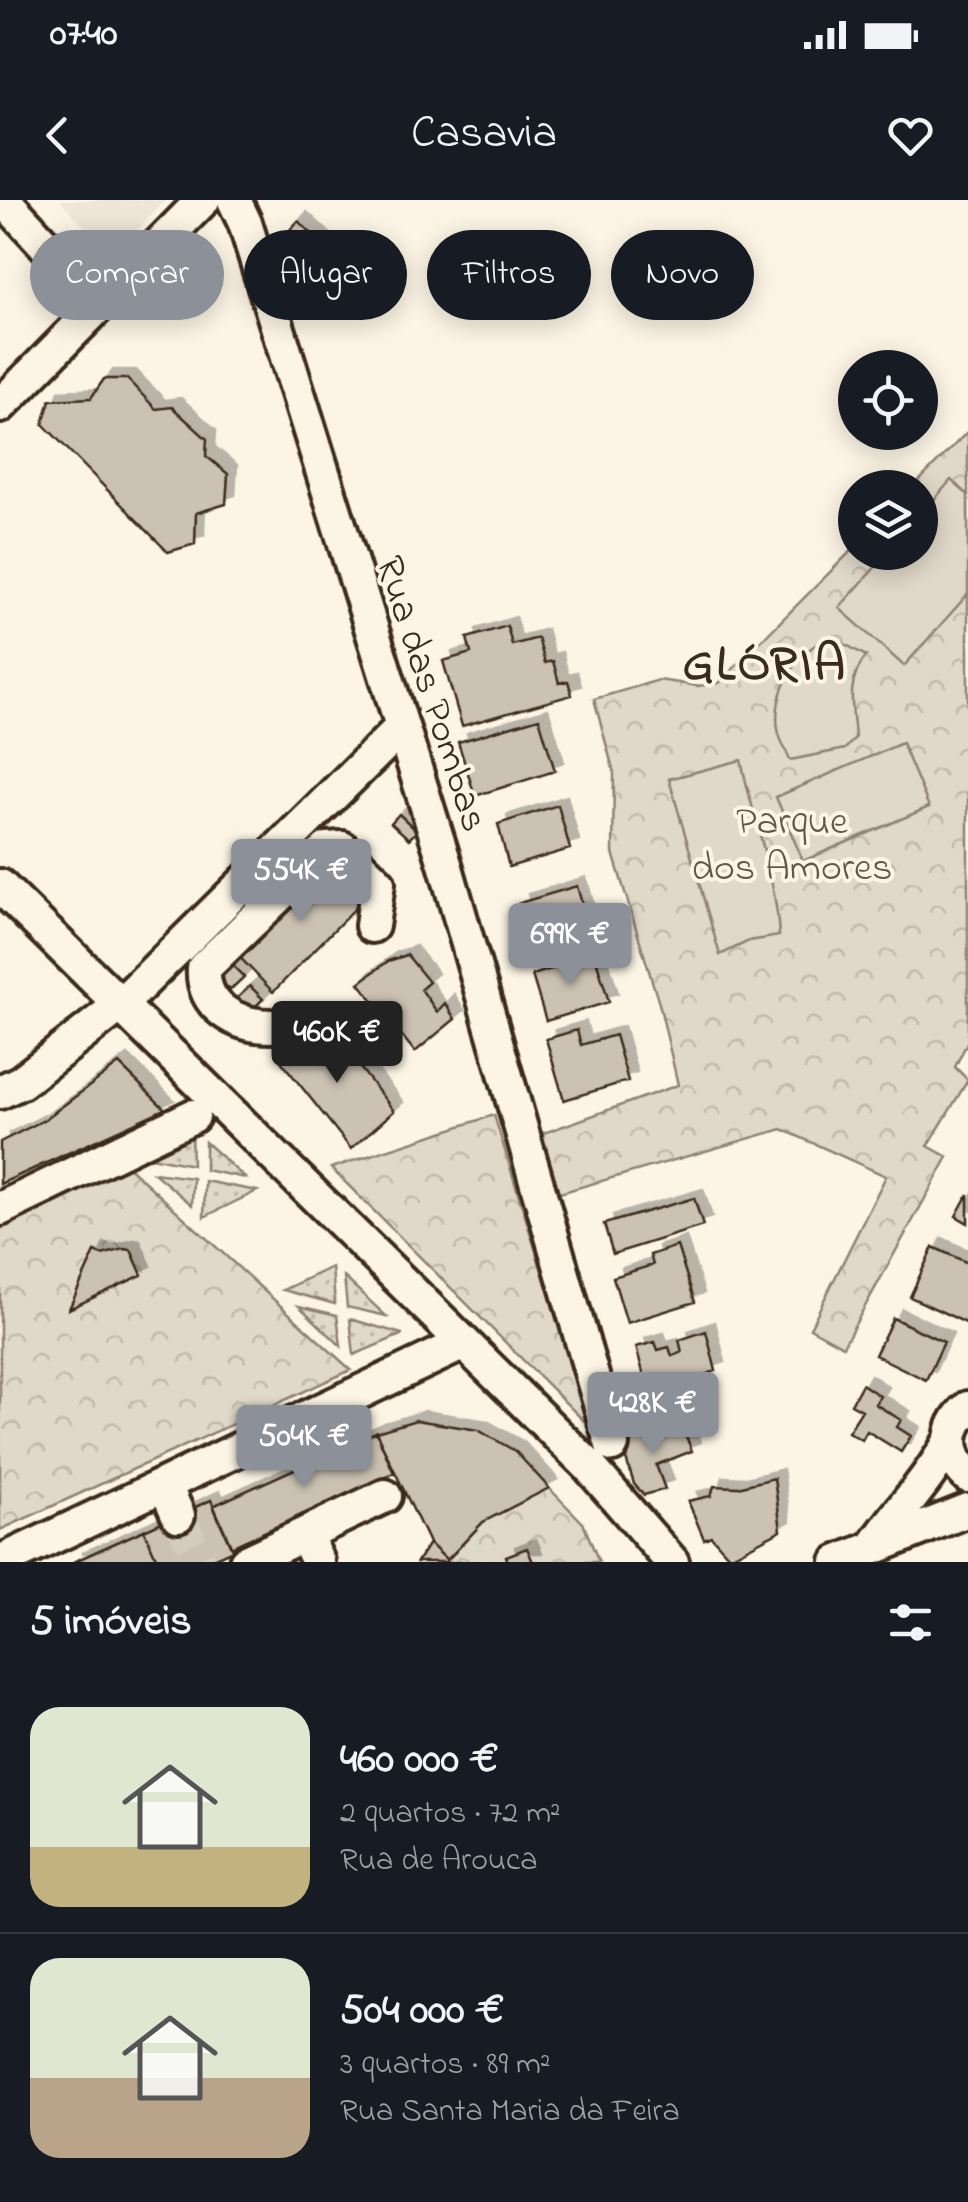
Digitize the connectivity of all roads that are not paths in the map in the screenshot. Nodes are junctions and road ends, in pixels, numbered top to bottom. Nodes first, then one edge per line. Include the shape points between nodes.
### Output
1 (4, 200) edge
2 (204, 200) edge
3 (234, 200) edge
4 (32, 230) edge
5 (173, 230) edge
6 (81, 320) edge
7 (0, 406) edge
8 (402, 728) junction
9 (0, 886) edge
10 (372, 926) dead end
11 (120, 1005) junction
12 (270, 1026) dead end
13 (0, 1092) edge
14 (193, 1116) dead end
15 (0, 1208) edge
16 (464, 1343) junction
17 (968, 1408) edge
18 (950, 1441) junction
19 (612, 1445) dead end
20 (968, 1476) edge
21 (385, 1496) dead end
22 (968, 1510) edge
23 (626, 1512) junction
24 (875, 1545) junction
25 (311, 1548) edge
26 (0, 1562) edge
27 (246, 1562) edge
28 (638, 1562) edge
29 (672, 1562) edge
30 (838, 1562) edge

1 - 4 street
2 - 5 street
3 - 8 street, Rua das Pombas
6 - 7 street
8 - 11 street
8 - 19 street, Rua das Pombas
9 - 11 street
10 - 12 street via 378,883 342,848 327,849 204,968 207,992 234,1021
11 - 13 street
11 - 16 street
14 - 15 street
16 - 23 street via 588,1465
16 - 26 street via 172,1500
17 - 18 street
18 - 20 street
18 - 24 street via 929,1481
21 - 25 street
22 - 24 street
23 - 28 street
23 - 29 street
24 - 30 street
25 - 27 street

